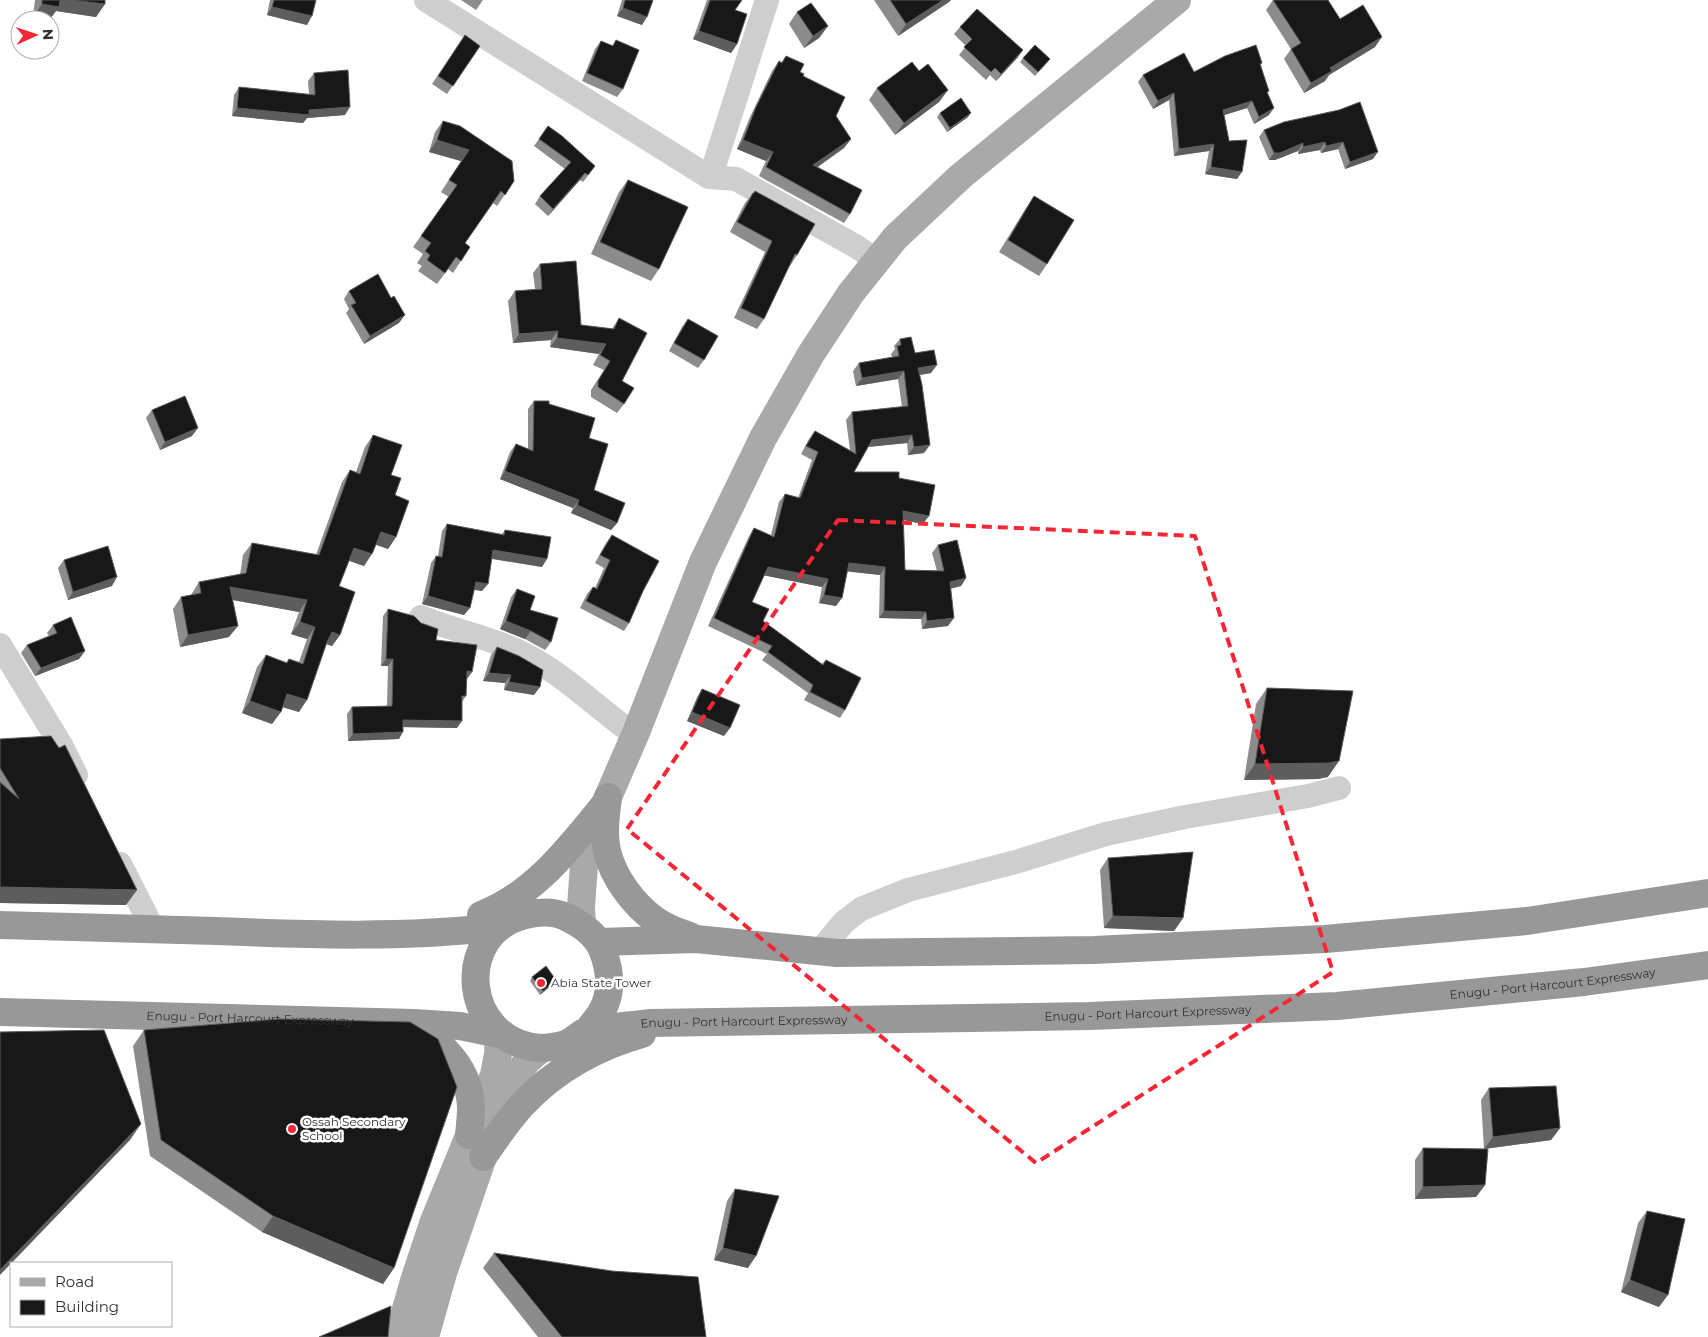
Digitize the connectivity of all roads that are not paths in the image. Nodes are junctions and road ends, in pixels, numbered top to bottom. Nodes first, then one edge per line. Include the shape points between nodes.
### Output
1 (426, 0) edge
2 (767, 0) edge
3 (1177, 0) edge
4 (708, 178) junction
5 (877, 261) junction
6 (421, 617) dead end
7 (0, 645) edge
8 (635, 735) junction
9 (1339, 788) dead end
10 (87, 797) edge
11 (606, 800) junction
12 (109, 841) edge
13 (584, 865) junction
14 (1708, 893) edge
15 (538, 912) junction
16 (0, 925) edge
17 (499, 928) junction
18 (153, 929) junction
19 (388, 934) junction
20 (590, 934) junction
21 (696, 938) junction
22 (819, 952) junction
23 (1708, 965) edge
24 (0, 1012) edge
25 (395, 1022) junction
26 (695, 1022) junction
27 (589, 1029) junction
28 (499, 1034) junction
29 (542, 1048) junction
30 (477, 1146) junction
31 (398, 1337) edge
32 (425, 1337) edge

1 - 4 street
2 - 4 street
3 - 5 main road via 961,176 895,238
4 - 5 street via 736,179
5 - 8 main road via 851,293 811,354 763,438 703,562
6 - 8 street via 531,658 576,687
7 - 10 street via 61,745
8 - 11 main road
9 - 22 street via 1106,834 908,890 861,909 844,922
11 - 13 main road
11 - 19 highway via 570,848 546,872 494,911 463,922
11 - 21 highway via 607,850 626,889 655,920
12 - 18 street
13 - 15 main road via 561,898
13 - 20 main road via 581,898
14 - 22 highway via 1527,922 1325,939 1094,950
15 - 17 highway via 515,917
15 - 20 highway via 561,915
16 - 18 highway
17 - 19 highway
17 - 28 highway via 484,946 476,968 476,992 484,1015
18 - 19 highway
20 - 21 highway
20 - 27 highway via 608,964 610,988 603,1010
21 - 22 highway
23 - 26 highway, Enugu - Port Harcourt Expressway via 1584,982 1337,1006 1089,1016
24 - 25 highway, Enugu - Port Harcourt Expressway
25 - 28 highway, Enugu - Port Harcourt Expressway via 460,1026
25 - 30 highway via 423,1032 441,1044 459,1068 468,1089
26 - 27 highway, Enugu - Port Harcourt Expressway
26 - 30 highway via 632,1037 574,1062 547,1082 504,1125
27 - 29 highway via 566,1044
28 - 29 highway via 520,1045
28 - 30 main road via 494,1075
29 - 30 main road via 514,1079
30 - 31 main road via 434,1221
30 - 32 main road

